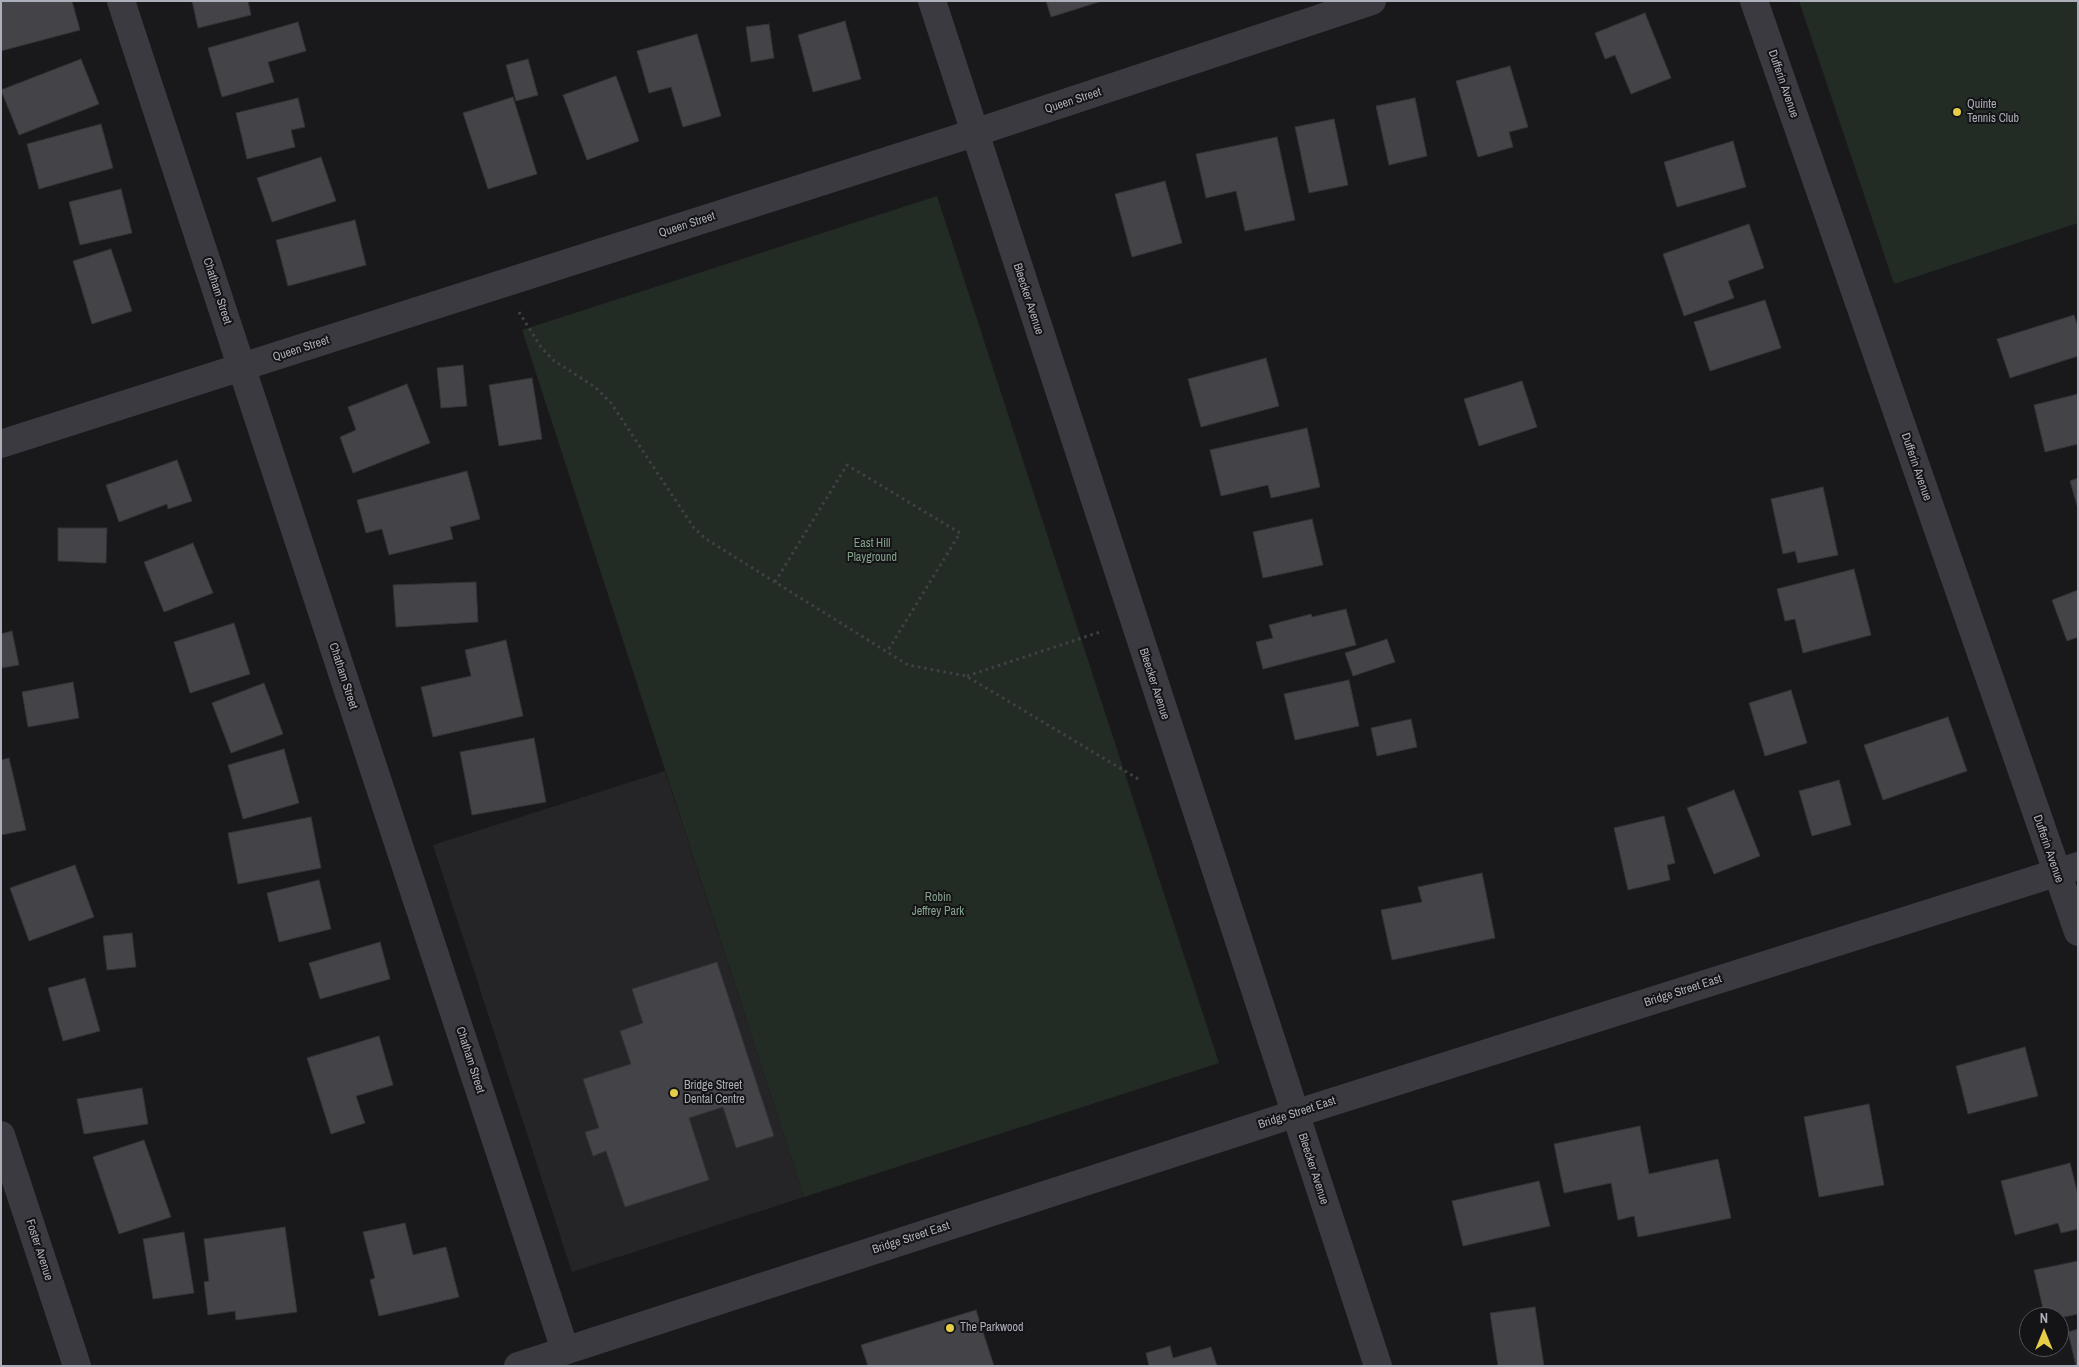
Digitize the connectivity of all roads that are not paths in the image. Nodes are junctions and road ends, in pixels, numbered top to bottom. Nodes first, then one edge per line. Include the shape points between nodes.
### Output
1 (121, 1) edge
2 (932, 1) edge
3 (1372, 1) edge
4 (1754, 1) edge
5 (974, 133) junction
6 (242, 368) junction
7 (1, 444) edge
8 (2067, 870) edge
9 (2078, 932) edge
10 (1294, 1114) junction
11 (1, 1135) edge
12 (565, 1350) junction
13 (77, 1366) edge
14 (518, 1366) edge
15 (1378, 1366) edge

1 - 6 street, Chatham Street
2 - 5 street, Bleecker Avenue
3 - 5 street, Queen Street
4 - 8 street, Dufferin Avenue
5 - 6 street, Queen Street
5 - 10 street, Bleecker Avenue
6 - 7 street, Queen Street
6 - 12 street, Chatham Street
8 - 9 street, Dufferin Avenue
8 - 10 street, Bridge Street East
10 - 12 street, Bridge Street East
10 - 15 street, Bleecker Avenue
11 - 13 street, Foster Avenue
12 - 14 street, Bridge Street East

